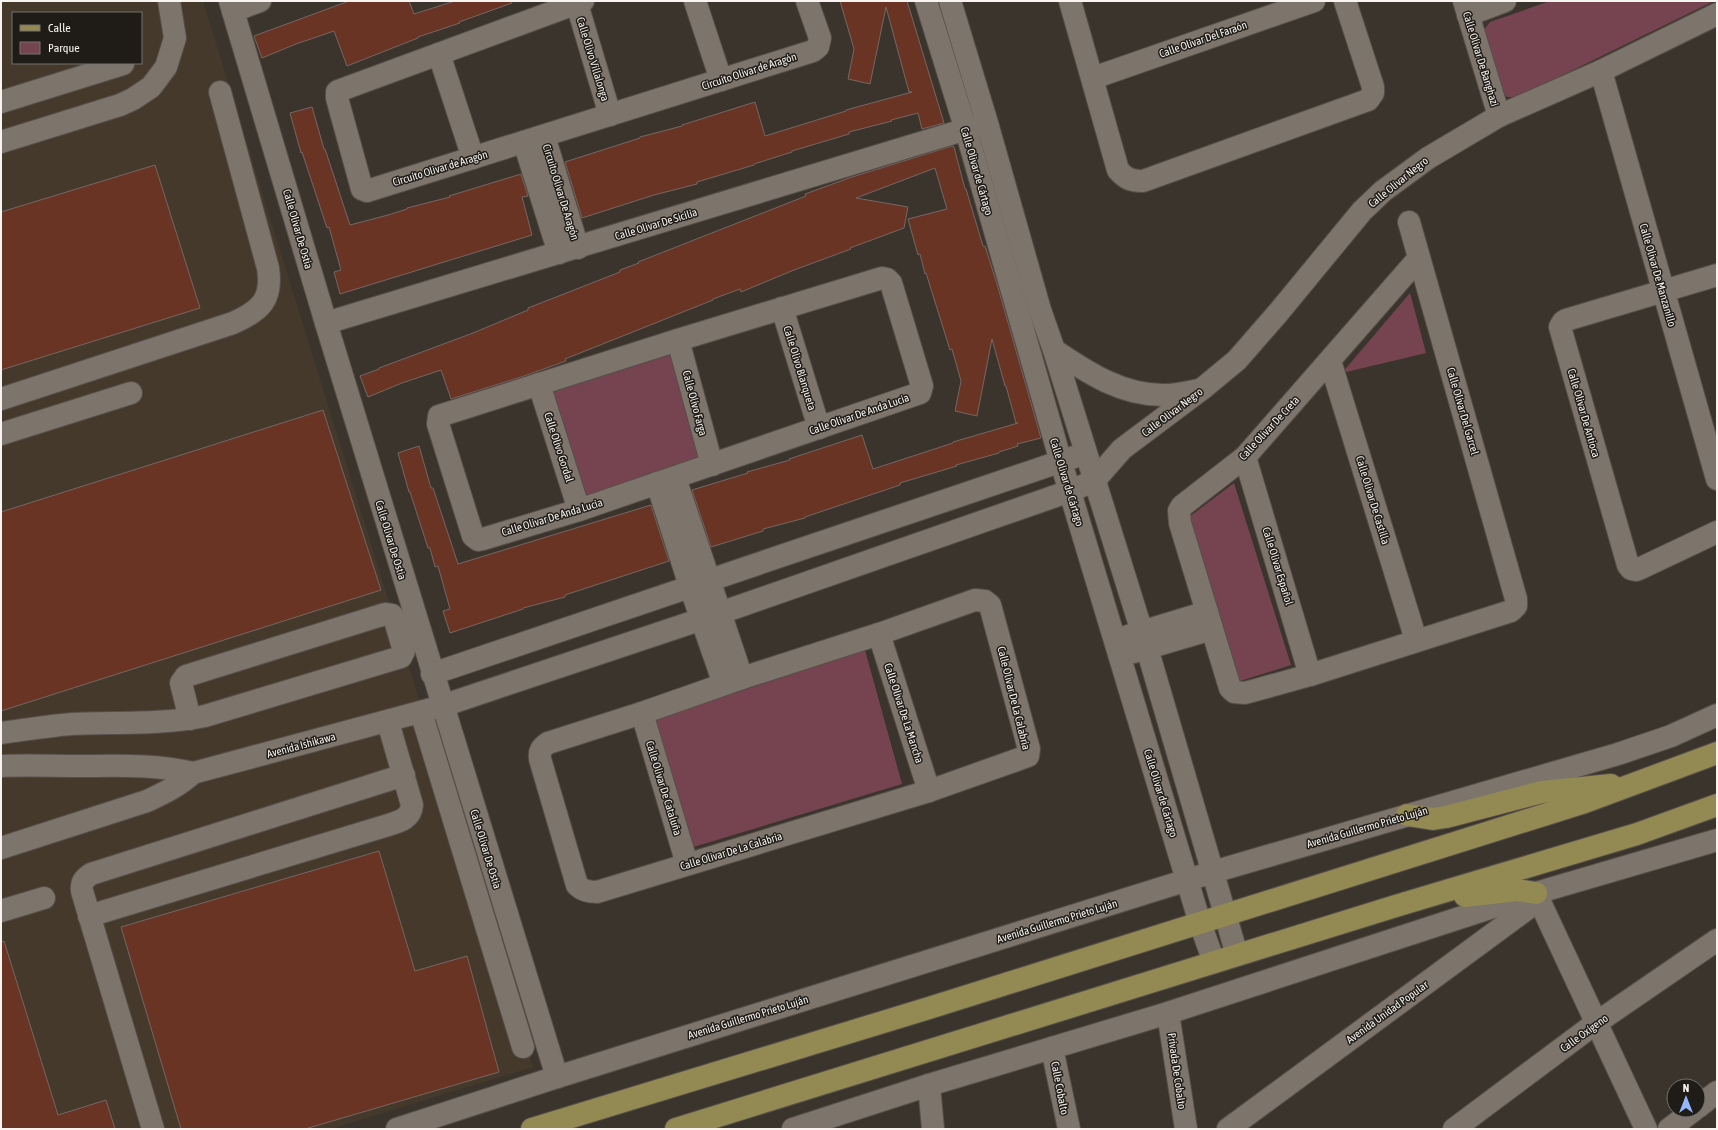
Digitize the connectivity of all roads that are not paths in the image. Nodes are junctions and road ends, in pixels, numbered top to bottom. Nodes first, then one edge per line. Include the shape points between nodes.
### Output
1 (169, 1) edge
2 (260, 1) edge
3 (695, 1) edge
4 (807, 1) edge
5 (926, 1) edge
6 (950, 1) edge
7 (1070, 1) edge
8 (1314, 1) edge
9 (1345, 1) edge
10 (1505, 1) edge
11 (580, 2) edge
12 (232, 6) edge
13 (1466, 8) edge
14 (1717, 14) edge
15 (439, 54) junction
16 (123, 64) dead end
17 (1601, 71) junction
18 (1092, 78) junction
19 (721, 80) junction
20 (220, 92) dead end
21 (1, 102) edge
22 (610, 115) junction
23 (1499, 116) junction
24 (987, 123) junction
25 (966, 130) junction
26 (534, 139) junction
27 (1, 142) edge
28 (473, 158) junction
29 (1409, 222) dead end
30 (568, 251) junction
31 (1419, 258) junction
32 (1717, 275) edge
33 (1662, 290) junction
34 (782, 308) junction
35 (326, 323) junction
36 (678, 340) junction
37 (1054, 350) junction
38 (1330, 361) junction
39 (539, 384) junction
40 (1202, 389) junction
41 (131, 393) dead end
42 (1, 399) edge
43 (819, 428) junction
44 (1, 434) edge
45 (1122, 450) junction
46 (1085, 452) junction
47 (1245, 457) junction
48 (1061, 462) junction
49 (712, 465) junction
50 (1717, 479) edge
51 (666, 481) junction
52 (1094, 481) junction
53 (1070, 492) junction
54 (579, 510) junction
55 (1717, 532) edge
56 (700, 583) junction
57 (1516, 599) joint
58 (711, 616) junction
59 (1209, 620) junction
60 (879, 634) junction
61 (1144, 640) junction
62 (1416, 640) junction
63 (1117, 648) junction
64 (432, 674) junction
65 (1310, 675) junction
66 (733, 681) junction
67 (442, 706) junction
68 (642, 713) junction
69 (1717, 715) edge
70 (406, 717) junction
71 (190, 719) junction
72 (1, 733) edge
73 (1717, 753) edge
74 (1, 766) edge
75 (193, 773) junction
76 (404, 775) junction
77 (1640, 782) junction
78 (930, 791) junction
79 (1717, 805) edge
80 (1408, 815) junction
81 (1717, 840) edge
82 (1, 848) edge
83 (687, 864) junction
84 (1213, 872) junction
85 (1188, 880) junction
86 (1538, 896) junction
87 (44, 898) dead end
88 (1399, 905) junction
89 (1, 911) edge
90 (1225, 915) junction
91 (89, 916) junction
92 (1200, 923) junction
93 (1717, 940) edge
94 (1237, 955) junction
95 (1214, 962) junction
96 (1168, 1013) junction
97 (1596, 1023) junction
98 (523, 1047) dead end
99 (1052, 1048) junction
100 (557, 1077) junction
101 (928, 1085) junction
102 (1717, 1092) edge
103 (1706, 1101) edge
104 (1683, 1118) edge
105 (699, 1124) edge
106 (801, 1128) edge
107 (153, 1129) edge
108 (397, 1129) edge
109 (532, 1129) edge
110 (676, 1129) edge
111 (933, 1129) edge
112 (1068, 1129) edge
113 (1186, 1129) edge
114 (1228, 1129) edge
115 (1454, 1129) edge
116 (1646, 1129) edge
117 (1669, 1129) edge

1 - 27 street via 175,38 166,67 151,87 120,105
2 - 12 street
3 - 19 street
4 - 19 street, Circuito Olivar de Aragón via 820,38 818,47 813,51
5 - 25 street, Calle Olivar de Cártago
6 - 24 street, Calle Olivar de Cártago
7 - 18 street
8 - 18 street, Calle Olivar Del Faraón
9 - 18 street via 1373,87 1373,93 1368,100 1143,181 1132,181 1118,170
10 - 13 street
11 - 15 street, Circuito Olivar de Aragón
11 - 22 street, Calle Olivo Villalonga
12 - 35 street, Calle Olivar De Ostia
13 - 23 street, Calle Olivar De Banghazi
14 - 17 street, Calle Olivar Negro
15 - 28 street
15 - 28 street, Circuito Olivar de Aragón via 337,92 361,187 367,191
16 - 21 street
17 - 23 street, Calle Olivar Negro
17 - 33 street, Calle Olivar De Manzanillo
19 - 22 street, Circuito Olivar de Aragón
20 - 42 street via 268,268 270,280 262,304 250,315 233,323
22 - 26 street, Circuito Olivar de Aragón
23 - 40 street, Calle Olivar Negro via 1428,158 1362,211 1237,360
24 - 25 street, Calle Olivar De Sicilia
24 - 37 street, Calle Olivar de Cártago via 1040,310
25 - 30 street, Calle Olivar De Sicilia
25 - 48 street, Calle Olivar de Cártago
26 - 28 street, Circuito Olivar de Aragón
26 - 30 street, Circuito Olivar De Aragón
29 - 31 street, Calle Olivar Del Garcel
30 - 35 street, Calle Olivar De Sicilia
31 - 38 street, Calle Olivar De Creta
31 - 57 street, Calle Olivar Del Garcel
32 - 33 street, Calle Olivar De Antioca
33 - 50 street, Calle Olivar De Manzanillo
33 - 55 street, Calle Olivar De Antioca via 1566,320 1560,331 1631,569 1641,568
34 - 36 street, Calle Olivar De Anda Lucia
34 - 43 street, Calle Olivo Blanqueta
34 - 43 street, Calle Olivar De Anda Lucia via 882,278 891,282 922,386 921,391
35 - 64 street, Calle Olivar De Ostia
36 - 39 street, Calle Olivar De Anda Lucia
36 - 49 street, Calle Olivo Farga
37 - 40 street via 1084,371 1112,385 1140,394 1166,395
37 - 46 street, Calle Olivar de Cártago
38 - 47 street, Calle Olivar De Creta
38 - 62 street, Calle Olivar De Castilla
39 - 54 street, Calle Olivo Gordal
39 - 54 street, Calle Olivar De Anda Lucia via 439,416 438,424 473,536 478,540 483,539
40 - 45 street, Calle Olivar Negro
41 - 44 street
43 - 49 street, Calle Olivar De Anda Lucia
45 - 46 street
45 - 52 street, Calle Olivar Negro
46 - 48 street
46 - 52 street, Calle Olivar de Cártago
47 - 59 street, Calle Olivar De Creta via 1179,511 1180,523
47 - 65 street, Calle Olivar Español
48 - 53 street, Calle Olivar de Cártago
48 - 56 street
49 - 51 street, Calle Olivar De Anda Lucia
51 - 54 street, Calle Olivar De Anda Lucia
51 - 56 street
52 - 53 street, Avenida Ishikawa
52 - 61 street, Calle Olivar de Cártago
53 - 58 street, Avenida Ishikawa
53 - 63 street, Calle Olivar de Cártago
56 - 58 street
56 - 64 street
57 - 62 street, Calle Olivar De Creta via 1516,606 1511,611
58 - 66 street
58 - 67 street, Avenida Ishikawa
59 - 61 street
59 - 65 street, Calle Olivar De Creta via 1230,688 1234,692 1245,693
60 - 66 street, Calle Olivar De La Calabria
60 - 78 street, Calle Olivar De La Mancha
60 - 78 street, Calle Olivar De La Calabria via 975,600 985,601 990,605 1029,753 1024,758
61 - 63 street
61 - 84 street, Calle Olivar de Cártago
62 - 65 street, Calle Olivar De Creta
63 - 85 street, Calle Olivar de Cártago
64 - 67 street, Calle Olivar De Ostia
66 - 68 street, Calle Olivar De La Calabria
67 - 70 street, Avenida Ishikawa
67 - 100 street, Calle Olivar De Ostia
68 - 83 street, Calle Olivar De Cataluña
68 - 83 street, Calle Olivar De La Calabria via 548,743 540,752 577,885 581,889 598,892
69 - 80 street, Avenida Guillermo Prieto Luján via 1671,736 1618,754
70 - 75 street, Avenida Ishikawa
70 - 76 street
70 - 98 street
71 - 71 street via 181,683 186,676 389,614 394,617 404,651 401,656
71 - 72 street via 71,724
73 - 77 main road
74 - 75 street, Avenida Ishikawa via 144,767
75 - 82 street, Avenida Ishikawa via 168,792 147,801
76 - 91 street via 91,874 84,879 82,885
76 - 91 street via 412,805 409,816 405,819
77 - 80 main road via 1542,792 1433,819
77 - 90 main road via 1585,802
78 - 83 street, Calle Olivar De La Calabria
79 - 88 main road via 1637,834
80 - 84 street, Avenida Guillermo Prieto Luján
81 - 86 street
84 - 85 street, Avenida Guillermo Prieto Luján
84 - 90 street, Calle Olivar de Cártago
85 - 92 street, Calle Olivar de Cártago
85 - 100 street, Avenida Guillermo Prieto Luján
86 - 88 main road via 1524,890 1507,890
86 - 96 street
86 - 97 street
86 - 114 street, Avenida Unidad Popular
87 - 89 street
88 - 94 main road
90 - 92 main road
90 - 94 street, Calle Olivar de Cártago
91 - 107 street
92 - 95 street, Calle Olivar de Cártago
92 - 109 main road
93 - 97 street, Calle Oxígeno
94 - 95 main road
95 - 105 main road
96 - 99 street
96 - 113 street, Privada De Cobalto
97 - 115 street, Calle Oxígeno
97 - 116 street
99 - 101 street
99 - 112 street, Calle Cobalto
100 - 108 street, Avenida Guillermo Prieto Luján
101 - 106 street
101 - 111 street
102 - 103 street
104 - 117 street
105 - 110 main road

